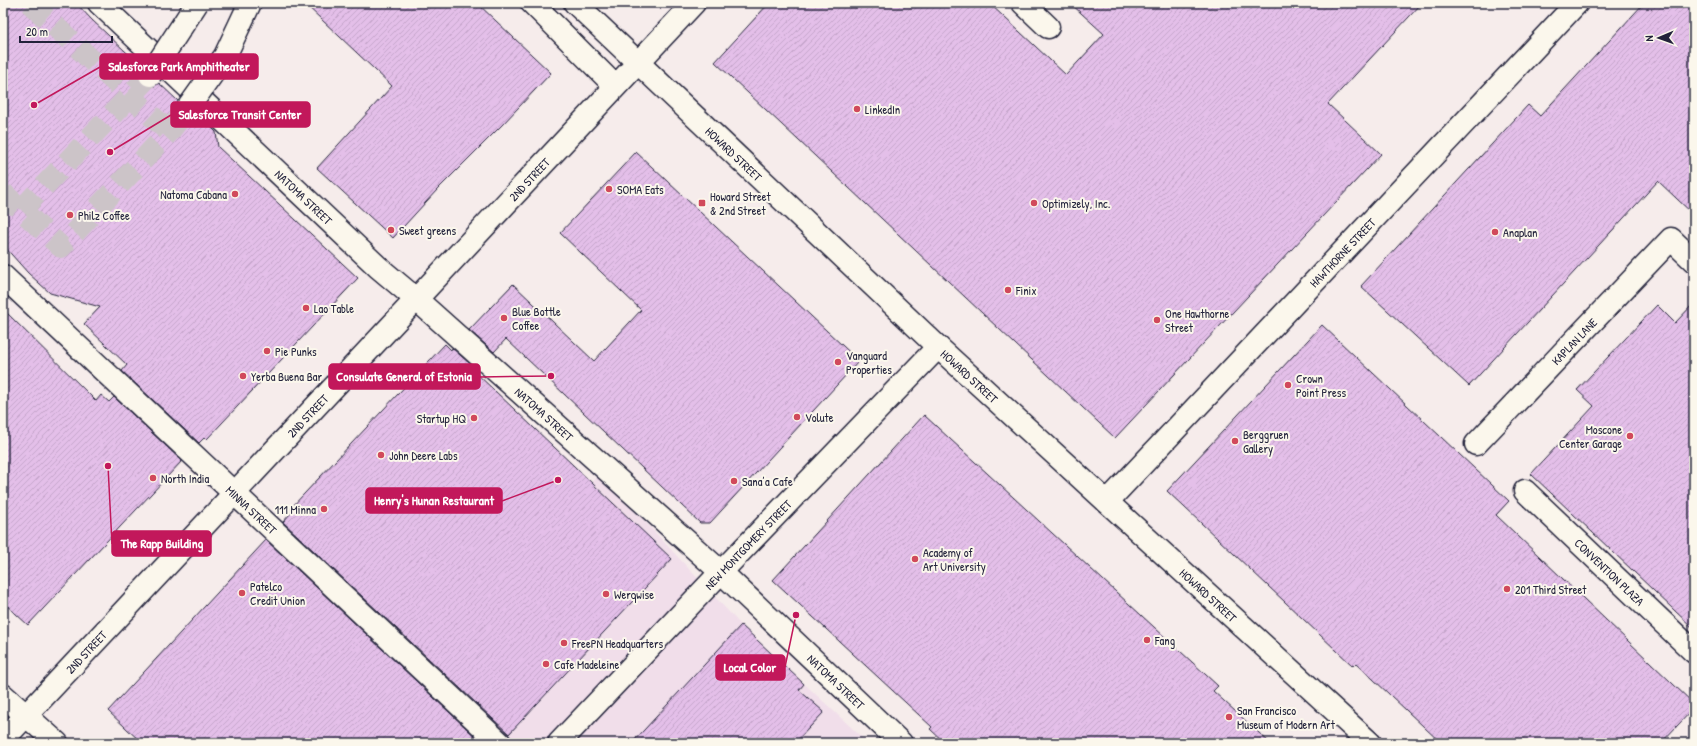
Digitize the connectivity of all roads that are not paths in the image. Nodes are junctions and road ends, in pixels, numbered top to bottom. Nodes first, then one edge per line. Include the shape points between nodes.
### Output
1 (99, 3) edge
2 (196, 3) edge
3 (241, 3) edge
4 (250, 3) edge
5 (532, 3) edge
6 (575, 3) edge
7 (694, 3) edge
8 (1022, 3) edge
9 (1577, 3) edge
10 (1048, 27) dead end
11 (638, 62) junction
12 (208, 66) dead end
13 (150, 75) tunnel mouth
14 (615, 86) junction
15 (188, 108) tunnel mouth
16 (1694, 261) edge
17 (3, 276) edge
18 (416, 299) junction
19 (938, 347) junction
20 (1476, 444) dead end
21 (1525, 491) dead end
22 (234, 493) junction
23 (1107, 502) junction
24 (721, 572) junction
25 (1694, 652) edge
26 (3, 695) edge
27 (26, 716) junction
28 (3, 740) edge
29 (57, 743) edge
30 (500, 743) edge
31 (559, 743) edge
32 (901, 743) edge
33 (1370, 743) edge

1 - 18 street, NATOMA STREET via 378,267
2 - 13 street, bridge
3 - 12 street via 229,32
4 - 15 street, bridge via 224,56
5 - 14 street
6 - 11 street, HOWARD STREET
7 - 11 street, 2ND STREET
8 - 10 street
9 - 23 street, HAWTHORNE STREET
11 - 14 street, 2ND STREET
11 - 19 street, HOWARD STREET
14 - 18 street, 2ND STREET
16 - 20 street, KAPLAN LANE via 1671,239
17 - 22 street, MINNA STREET
18 - 22 street, 2ND STREET
18 - 24 street, NATOMA STREET
19 - 23 street, HOWARD STREET
19 - 24 street, NEW MONTGOMERY STREET
21 - 25 street, CONVENTION PLAZA
22 - 27 street, 2ND STREET
22 - 30 street, MINNA STREET
23 - 33 street, HOWARD STREET
24 - 31 street, NEW MONTGOMERY STREET
24 - 32 street, NATOMA STREET
26 - 27 street
27 - 28 street, 2ND STREET
27 - 29 street

